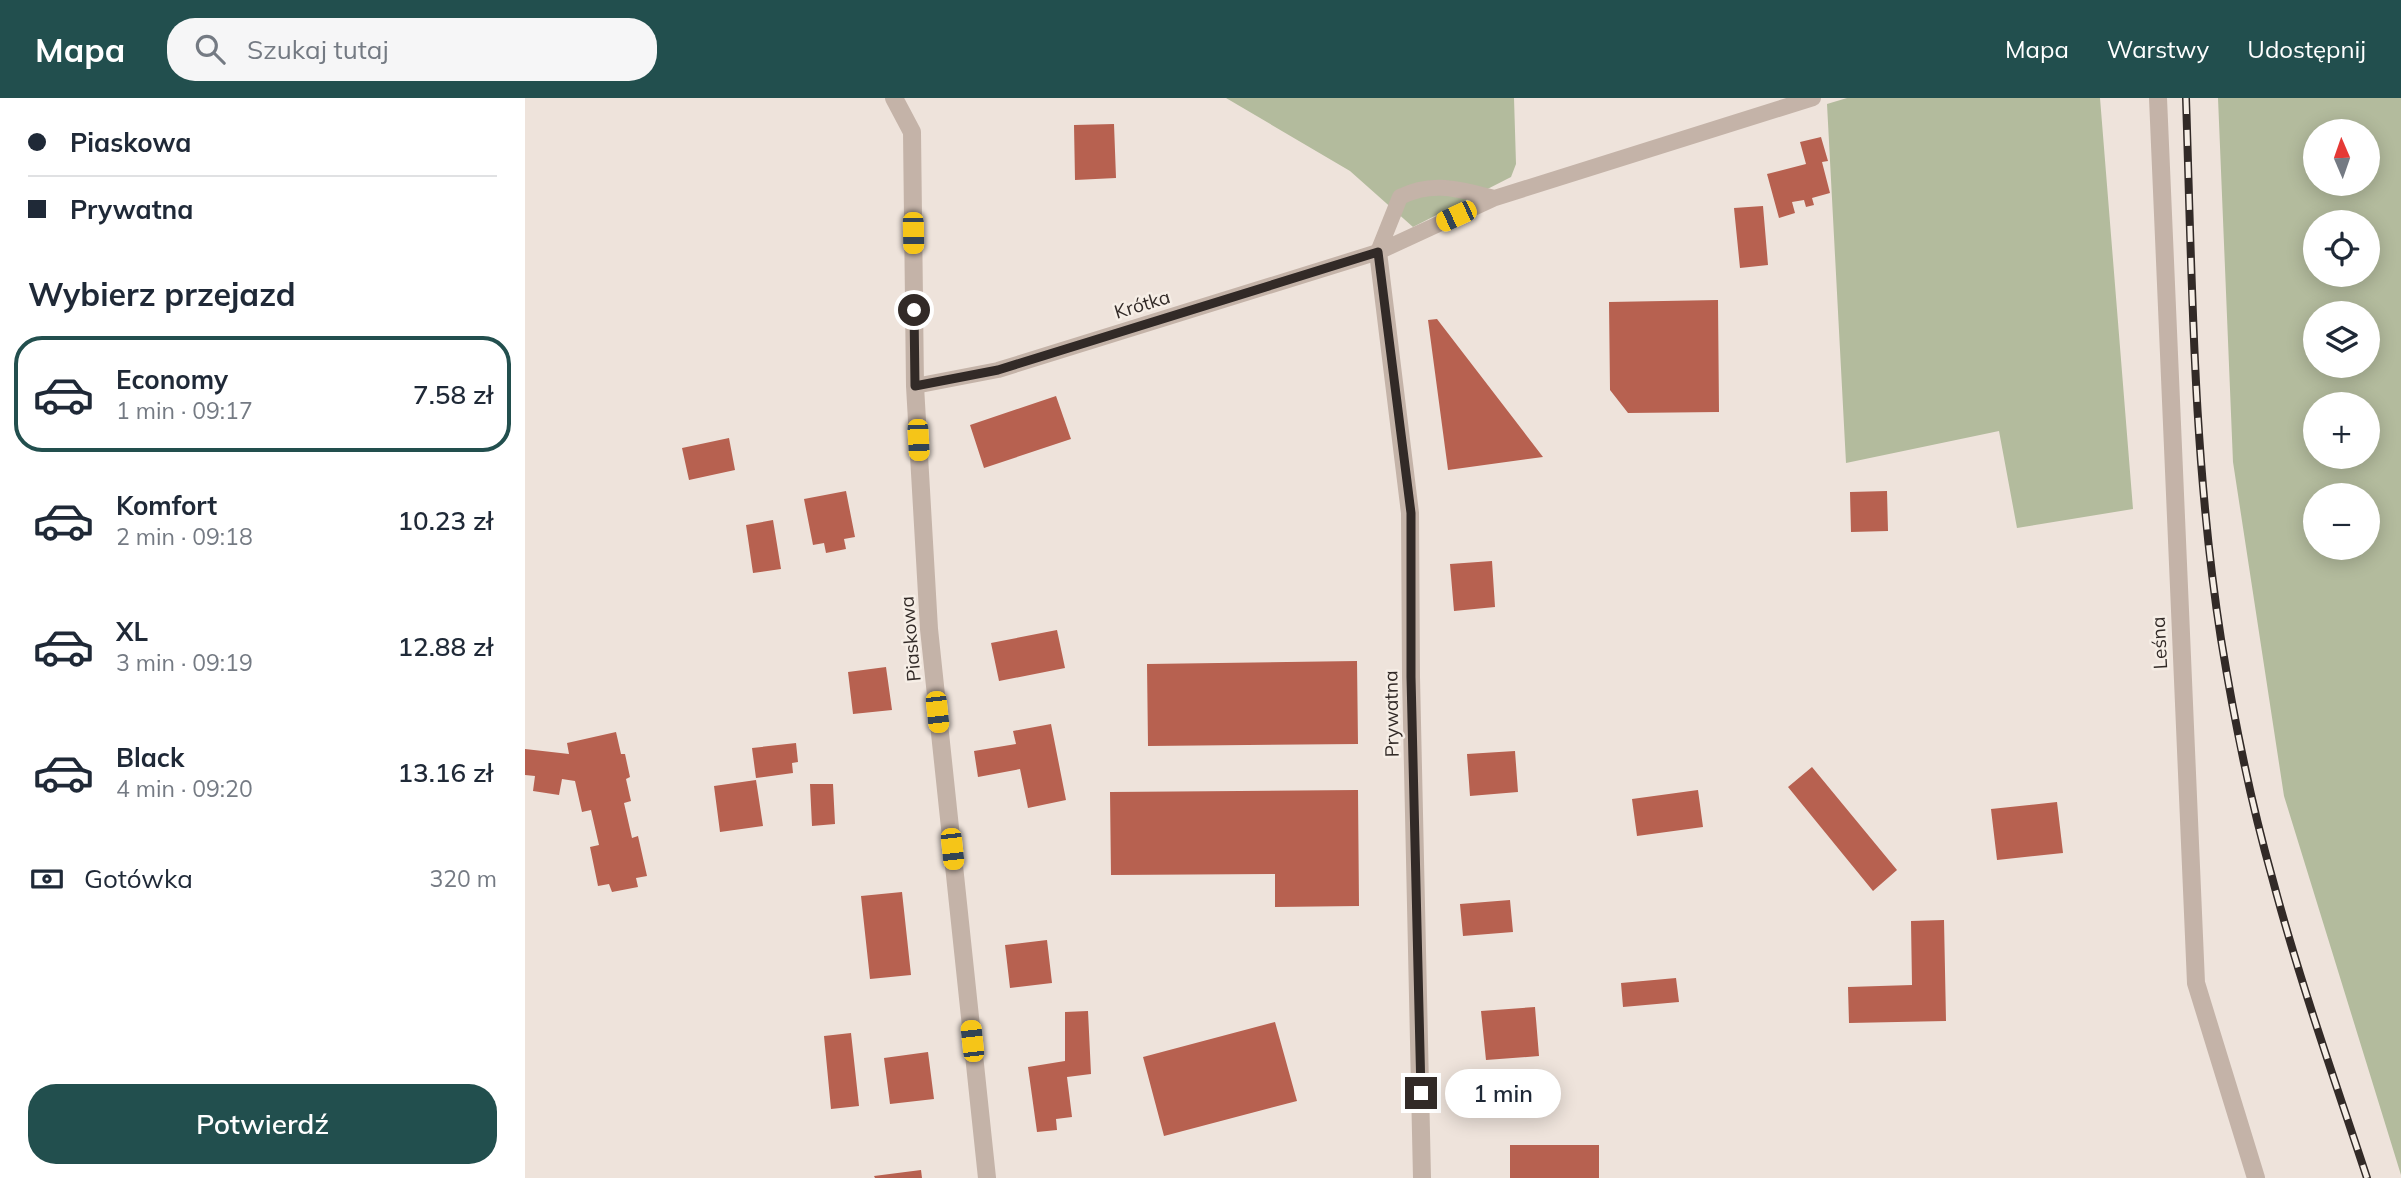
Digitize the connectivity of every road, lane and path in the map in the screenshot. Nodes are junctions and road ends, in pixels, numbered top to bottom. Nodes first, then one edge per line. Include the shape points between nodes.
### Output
1 (894, 98) edge
2 (1812, 98) edge
3 (2158, 98) edge
4 (1495, 198) junction
5 (1378, 252) junction
6 (915, 386) junction
7 (987, 1178) edge
8 (1422, 1178) edge
9 (2256, 1178) edge

1 - 6 street, Piaskowa via 912,132
2 - 4 lane, Krótka
3 - 9 street, Leśna via 2196,983
4 - 5 lane, Krótka
4 - 5 lane via 1443,186 1415,189 1400,197
5 - 6 lane, Krótka via 998,370
5 - 8 street, Prywatna via 1411,513
6 - 7 street, Piaskowa via 929,629

